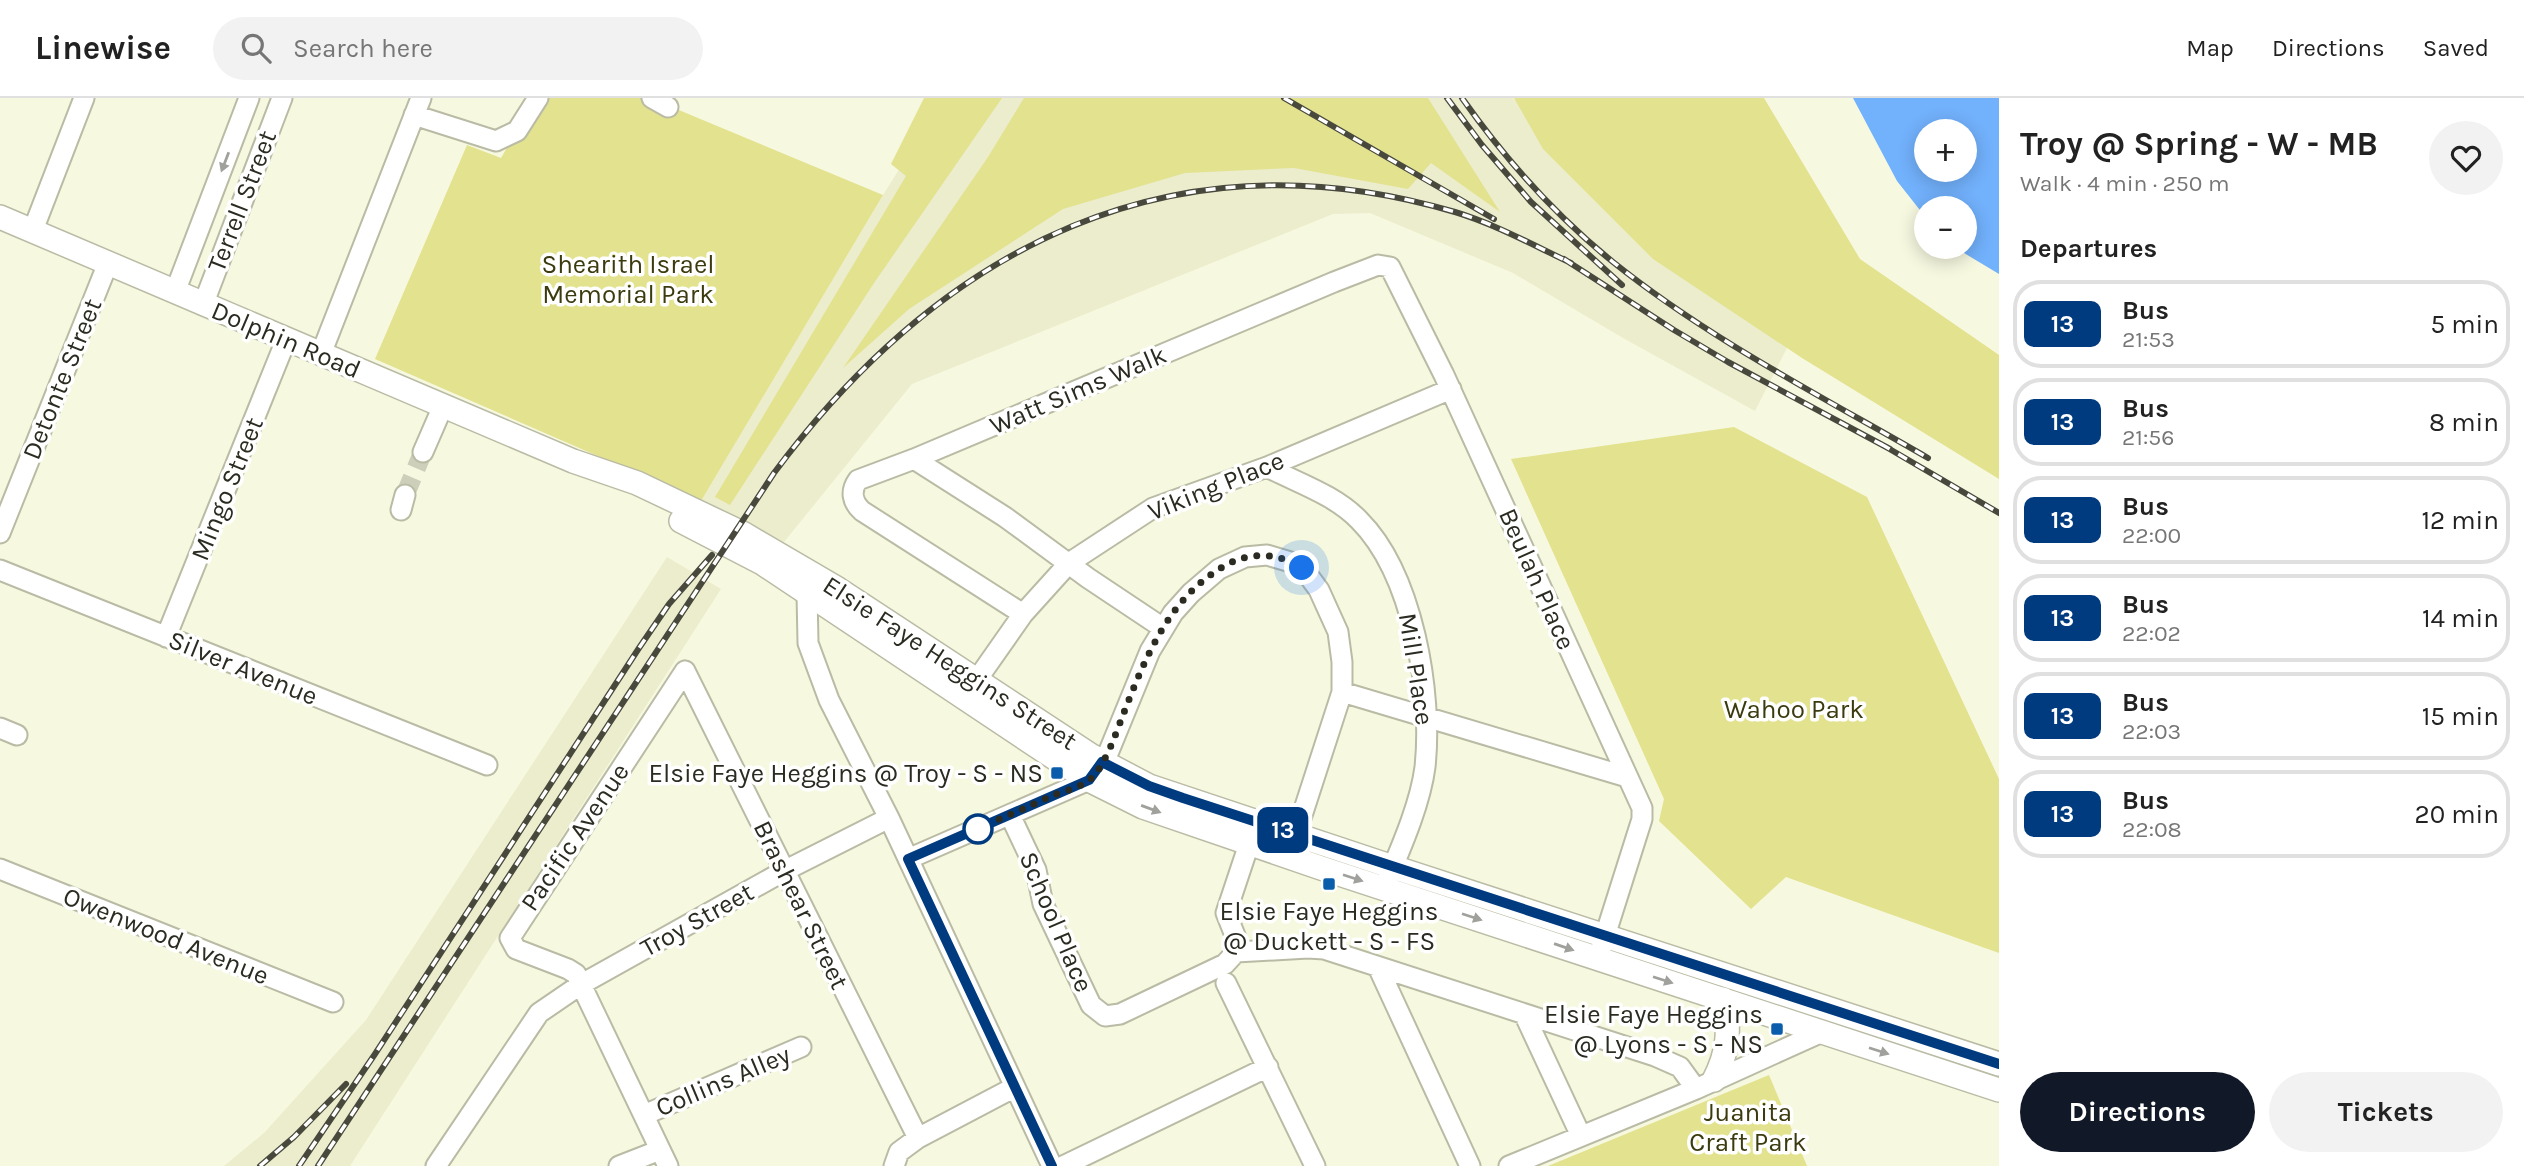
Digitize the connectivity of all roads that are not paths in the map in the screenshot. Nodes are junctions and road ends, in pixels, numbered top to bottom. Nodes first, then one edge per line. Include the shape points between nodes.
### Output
1 (84, 98) edge
2 (249, 98) edge
3 (282, 98) edge
4 (538, 98) edge
5 (417, 106) edge
6 (0, 217) edge
7 (33, 230) junction
8 (108, 263) junction
9 (175, 292) junction
10 (202, 304) junction
11 (286, 340) junction
12 (321, 354) junction
13 (1449, 385) junction
14 (443, 405) junction
15 (423, 452) tunnel mouth
16 (914, 459) junction
17 (1267, 467) junction
18 (0, 533) edge
19 (1069, 563) junction
20 (0, 569) edge
21 (810, 583) junction
22 (1023, 614) junction
23 (1163, 628) junction
24 (166, 637) junction
25 (685, 671) joint
26 (971, 688) junction
27 (1342, 692) junction
28 (1427, 718) junction
29 (487, 765) dead end
30 (1096, 771) junction
31 (1627, 777) junction
32 (1010, 815) junction
33 (888, 818) junction
34 (1296, 834) junction
35 (1249, 844) junction
36 (908, 859) junction
37 (0, 869) edge
38 (784, 871) junction
39 (1388, 878) junction
40 (1606, 936) junction
41 (1236, 952) junction
42 (1598, 958) junction
43 (1378, 967) junction
44 (1226, 984) dead end
45 (580, 985) junction
46 (1723, 999) junction
47 (333, 1002) dead end
48 (1525, 1016) junction
49 (1822, 1032) junction
50 (801, 1047) dead end
51 (1999, 1063) edge
52 (1268, 1067) junction
53 (1705, 1084) junction
54 (1997, 1084) edge
55 (1015, 1087) junction
56 (644, 1115) junction
57 (1581, 1136) junction
58 (918, 1138) junction
59 (664, 1158) edge
60 (436, 1166) edge
61 (619, 1166) edge
62 (894, 1166) edge
63 (1052, 1166) edge
64 (1063, 1166) edge
65 (1315, 1166) edge
66 (1470, 1166) edge
67 (1509, 1166) edge

1 - 7 street
2 -> 9 street, Terrell Street
3 - 10 street, Terrell Street
4 - 5 street via 517,131 496,141
5 - 12 street
6 - 7 main road, Dolphin Road
7 - 8 main road, Dolphin Road
8 - 9 main road, Dolphin Road
8 - 18 street, Detonte Street
9 - 10 main road, Dolphin Road
10 - 11 main road, Dolphin Road
11 - 12 main road, Dolphin Road
11 - 24 street, Mingo Street
12 - 14 main road, Dolphin Road
13 - 16 street, Watt Sims Walk via 1390,268 1378,265
13 - 17 street, Viking Place
13 - 31 street, Beulah Place
14 - 15 street
14 - 21 main road, Dolphin Road via 716,520 744,534
16 - 19 street
16 - 22 street, Watt Sims Walk via 858,480 853,491 856,505
17 - 19 street, Viking Place via 1153,508
17 - 28 street, Mill Place via 1341,504 1388,557 1413,625
19 - 22 street, Viking Place
19 - 23 street
20 - 24 street, Silver Avenue
21 - 26 main road, Elsie Faye Heggins Street
21 - 33 street via 808,643 829,700
22 - 26 street, Viking Place
23 - 27 street via 1191,593 1219,569 1245,557 1267,555 1294,563 1308,575 1338,632
23 - 30 street
24 - 29 street, Silver Avenue
25 - 38 street, Brashear Street
25 - 45 street, Pacific Avenue via 511,933 516,948 572,971
26 - 30 main road, Elsie Faye Heggins Street
27 - 28 street
27 - 34 street
28 - 31 street
28 - 39 street, Mill Place via 1420,791
30 - 32 street
30 - 34 main road, Elsie Faye Heggins Street
30 -> 35 main road, Elsie Faye Heggins Street via 1143,807
31 - 40 street, Beulah Place via 1642,808 1642,820
32 - 36 street
32 - 41 street, School Place via 1036,870 1043,904 1091,1005 1100,1014 1120,1014 1225,964
33 - 36 street
33 - 38 street, Troy Street
34 - 39 main road, Elsie Faye Heggins Street
35 -> 39 main road, Elsie Faye Heggins Street
35 - 41 street via 1226,913
36 - 55 street
37 - 47 street, Owenwood Avenue
38 - 45 street, Troy Street
38 - 58 street, Brashear Street
39 - 40 main road, Elsie Faye Heggins Street
39 -> 42 main road, Elsie Faye Heggins Street
40 - 42 street, Beulah Place
40 - 51 main road, Elsie Faye Heggins Street
41 - 43 street via 1316,948
42 -> 46 main road, Elsie Faye Heggins Street
43 - 48 street
43 - 66 street
44 - 52 street
45 - 56 street
45 - 60 street, Troy Street via 534,1018
46 - 49 main road, Elsie Faye Heggins Street
46 - 53 main road via 1729,1029 1722,1065
48 - 53 street via 1655,1056
48 - 57 street
49 - 53 street
49 -> 54 main road, Elsie Faye Heggins Street
50 - 56 street, Collins Alley
52 - 64 street
52 - 65 street
53 - 57 street
55 - 58 street
55 - 63 street
56 - 59 street
57 - 67 street
58 - 62 street via 899,1152
59 - 61 street

